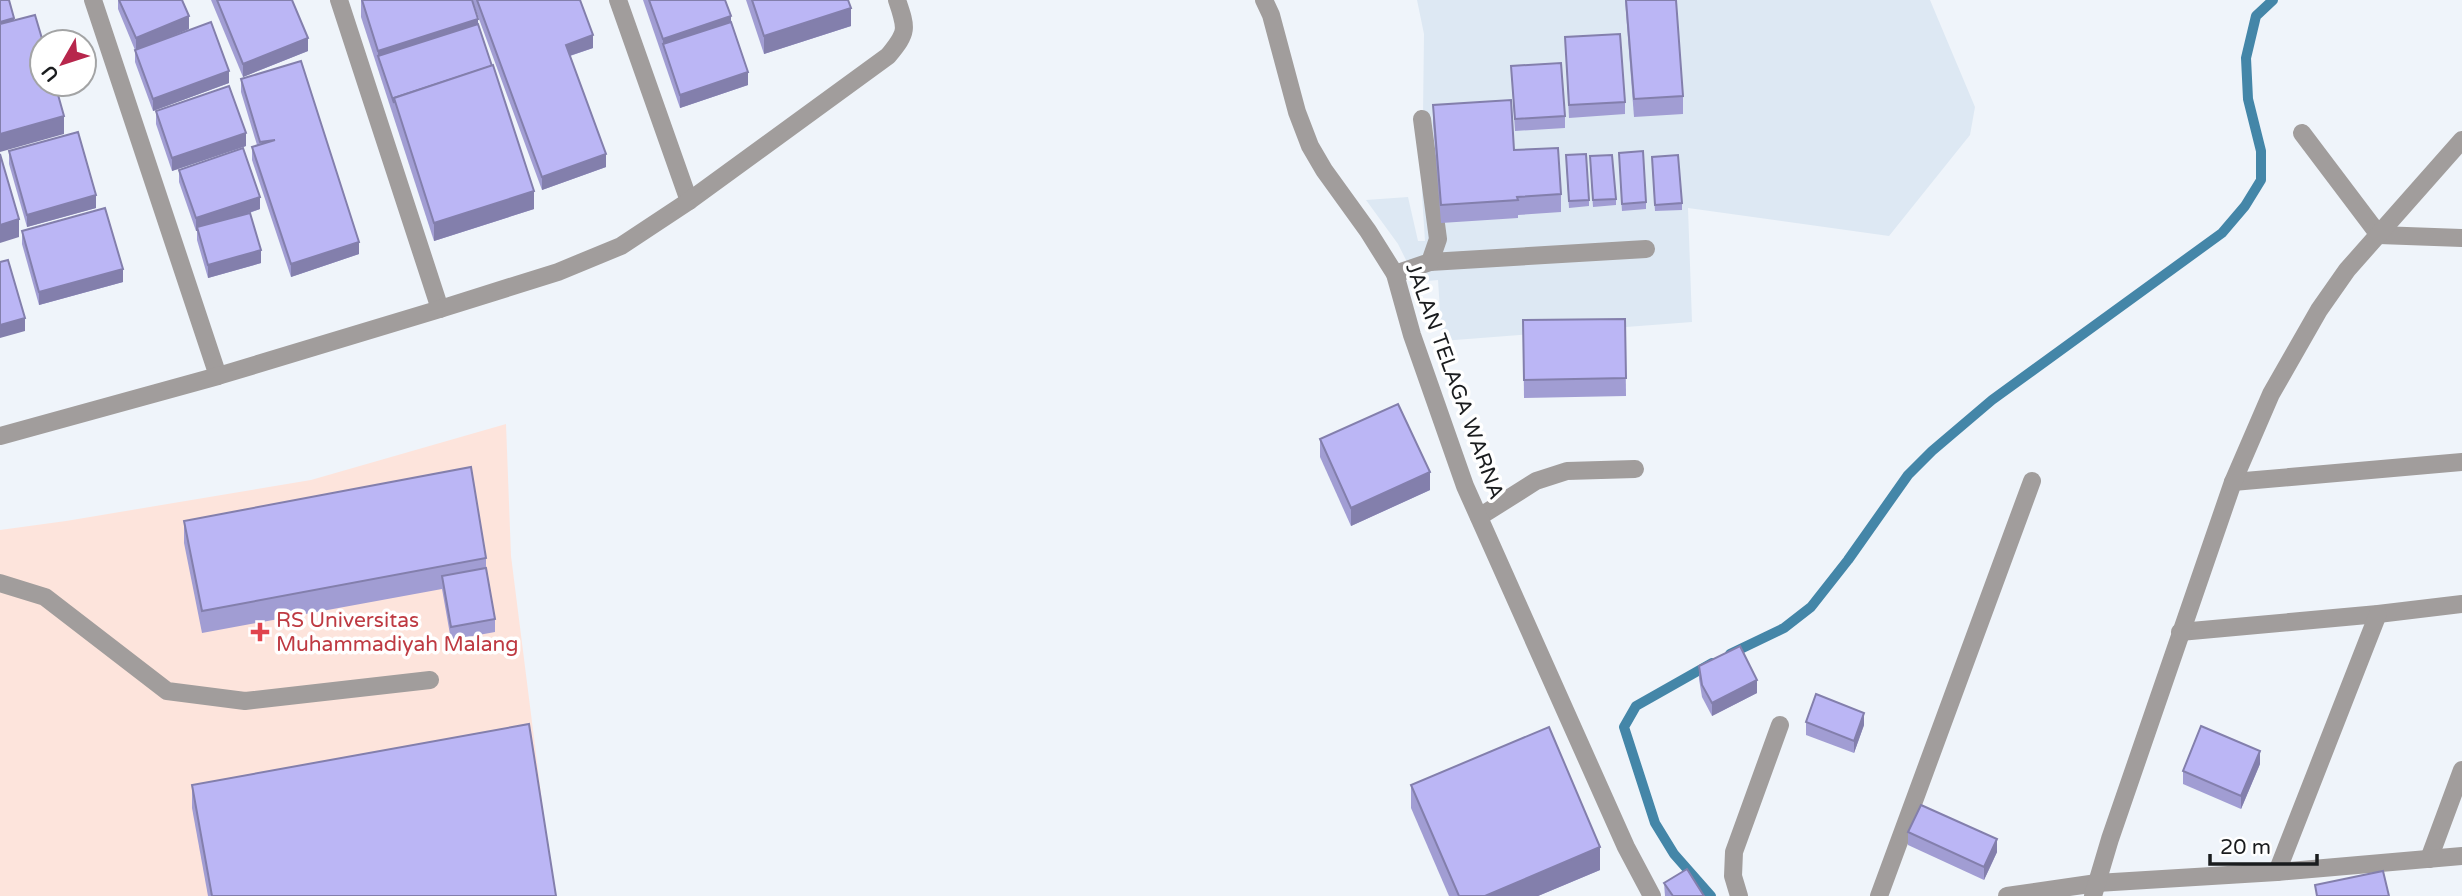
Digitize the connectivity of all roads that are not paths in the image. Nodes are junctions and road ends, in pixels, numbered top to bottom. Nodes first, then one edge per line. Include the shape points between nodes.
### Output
1 (93, 0) edge
2 (339, 0) edge
3 (618, 0) edge
4 (897, 0) edge
5 (1264, 0) edge
6 (1422, 119) dead end
7 (2302, 133) dead end
8 (2462, 139) edge
9 (689, 201) junction
10 (2379, 235) junction
11 (2462, 238) edge
12 (1647, 249) dead end
13 (1430, 262) junction
14 (1395, 274) junction
15 (440, 309) junction
16 (218, 376) junction
17 (0, 436) edge
18 (2462, 462) edge
19 (1635, 469) dead end
20 (2032, 481) dead end
21 (2233, 482) junction
22 (1479, 517) junction
23 (0, 583) edge
24 (2462, 604) edge
25 (2378, 614) junction
26 (2180, 632) junction
27 (430, 680) dead end
28 (1780, 725) dead end
29 (2462, 770) edge
30 (2462, 856) edge
31 (2429, 859) junction
32 (2277, 872) junction
33 (2095, 890) edge
34 (1653, 896) edge
35 (1739, 896) edge
36 (1879, 896) edge
37 (2007, 896) edge

1 - 16 street
2 - 15 street
3 - 9 street
4 - 9 street via 905,24 888,57
5 - 14 street, JALAN TELAGA WARNA via 1310,146
6 - 13 street via 1438,239
7 - 10 street
8 - 10 street
9 - 15 street via 621,246 558,272
10 - 11 street
10 - 21 street via 2347,270 2301,340 2271,394
12 - 13 street
13 - 14 street
14 - 22 street, JALAN TELAGA WARNA via 1412,335
15 - 16 street
16 - 17 street
18 - 21 street
19 - 22 street via 1566,471 1536,481
20 - 36 street
21 - 26 street
22 - 34 street, JALAN TELAGA WARNA via 1616,824
23 - 27 street via 45,597 167,691 245,701
24 - 25 street
25 - 26 street
25 - 32 street
26 - 33 street
28 - 35 street via 1734,852 1732,876
29 - 31 street
30 - 31 street
31 - 32 street
32 - 33 street
33 - 37 street

